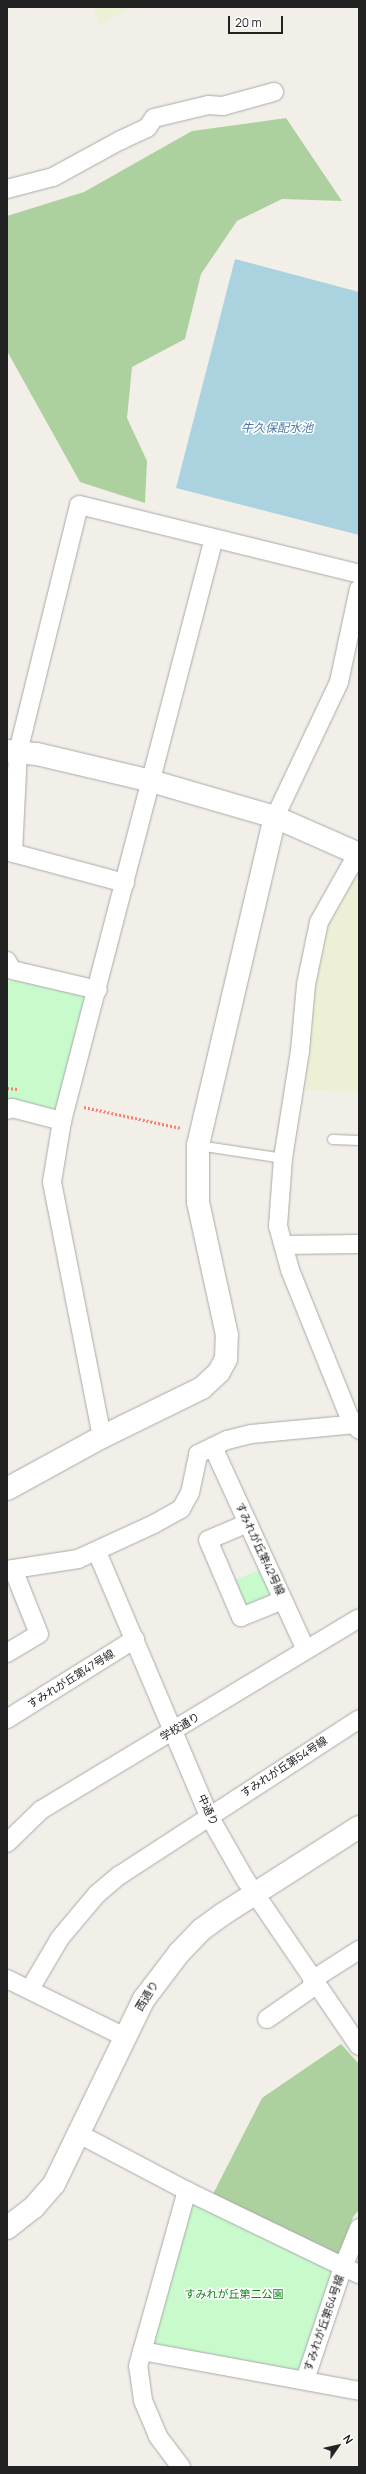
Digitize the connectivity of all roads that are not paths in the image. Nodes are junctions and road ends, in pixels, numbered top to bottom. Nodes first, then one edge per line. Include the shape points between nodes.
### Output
1 (274, 92) dead end
2 (7, 189) edge
3 (214, 538) junction
4 (359, 574) edge
5 (359, 589) edge
6 (13, 751) edge
7 (151, 781) junction
8 (275, 817) junction
9 (359, 853) edge
10 (125, 883) junction
11 (7, 961) edge
12 (98, 990) junction
13 (7, 1110) edge
14 (62, 1121) junction
15 (198, 1138) junction
16 (332, 1139) dead end
17 (359, 1140) edge
18 (283, 1158) junction
19 (359, 1244) edge
20 (284, 1245) junction
21 (358, 1427) edge
22 (102, 1436) junction
23 (213, 1447) junction
24 (7, 1489) edge
25 (248, 1523) junction
26 (97, 1552) junction
27 (10, 1570) edge
28 (284, 1600) junction
29 (359, 1618) edge
30 (135, 1639) junction
31 (306, 1650) junction
32 (7, 1653) edge
33 (7, 1719) edge
34 (359, 1719) edge
35 (175, 1730) junction
36 (209, 1816) junction
37 (359, 1827) edge
38 (7, 1843) edge
39 (254, 1893) junction
40 (359, 1950) edge
41 (7, 1979) edge
42 (314, 1983) junction
43 (30, 1989) junction
44 (267, 2019) dead end
45 (125, 2037) junction
46 (359, 2046) edge
47 (79, 2134) junction
48 (187, 2191) junction
49 (7, 2228) edge
50 (359, 2228) edge
51 (351, 2271) edge
52 (142, 2351) junction
53 (305, 2380) junction
54 (359, 2391) edge
55 (181, 2467) edge

1 - 2 street via 223,106 208,105 154,118 147,128 53,177
3 - 4 street
3 - 6 street via 80,506
3 - 7 street
5 - 8 street via 339,682
6 - 7 street
6 - 10 street via 13,853
7 - 8 street
7 - 10 street
8 - 9 street
8 - 15 street
9 - 18 street via 319,922 306,985 300,1051
10 - 12 street
11 - 12 street via 12,970
12 - 14 street
13 - 14 street via 12,1108
14 - 22 street via 52,1182
15 - 18 lane
15 - 22 street via 198,1202 227,1335 226,1360 219,1372 202,1388
16 - 17 lane
18 - 20 street via 278,1226
19 - 20 street
20 - 21 street via 290,1270 318,1341 349,1416
21 - 23 street via 251,1434 227,1440
22 - 24 street
23 - 25 street, すみれが丘第42号線
23 - 26 street via 198,1454 190,1493 180,1509
25 - 28 street, すみれが丘第42号線
25 - 28 street via 208,1540 241,1617
26 - 27 street via 78,1559
26 - 30 street, 中通り
27 - 32 street via 39,1634
28 - 31 street, すみれが丘第42号線
29 - 31 street, 学校通り
30 - 33 street, すみれが丘第47号線
30 - 35 street, 中通り
31 - 35 street, 学校通り
34 - 36 street, すみれが丘第54号線
35 - 36 street, 中通り
35 - 38 street, 学校通り via 41,1810
36 - 39 street, 中通り
36 - 43 street, すみれが丘第54号線 via 143,1858 97,1894 60,1938
37 - 39 street, 西通り
39 - 42 street, 中通り
39 - 45 street, 西通り via 201,1930 179,1952 144,1999
40 - 42 street
41 - 43 street
42 - 44 street
42 - 46 street, 中通り
43 - 45 street
45 - 47 street, 西通り
47 - 48 street
47 - 49 street, 西通り via 54,2184 34,2207
48 - 51 street
48 - 52 street
50 - 51 street, すみれが丘第64号線
51 - 53 street, すみれが丘第64号線
52 - 53 street
52 - 55 street via 138,2366 143,2400 158,2436
53 - 54 street

